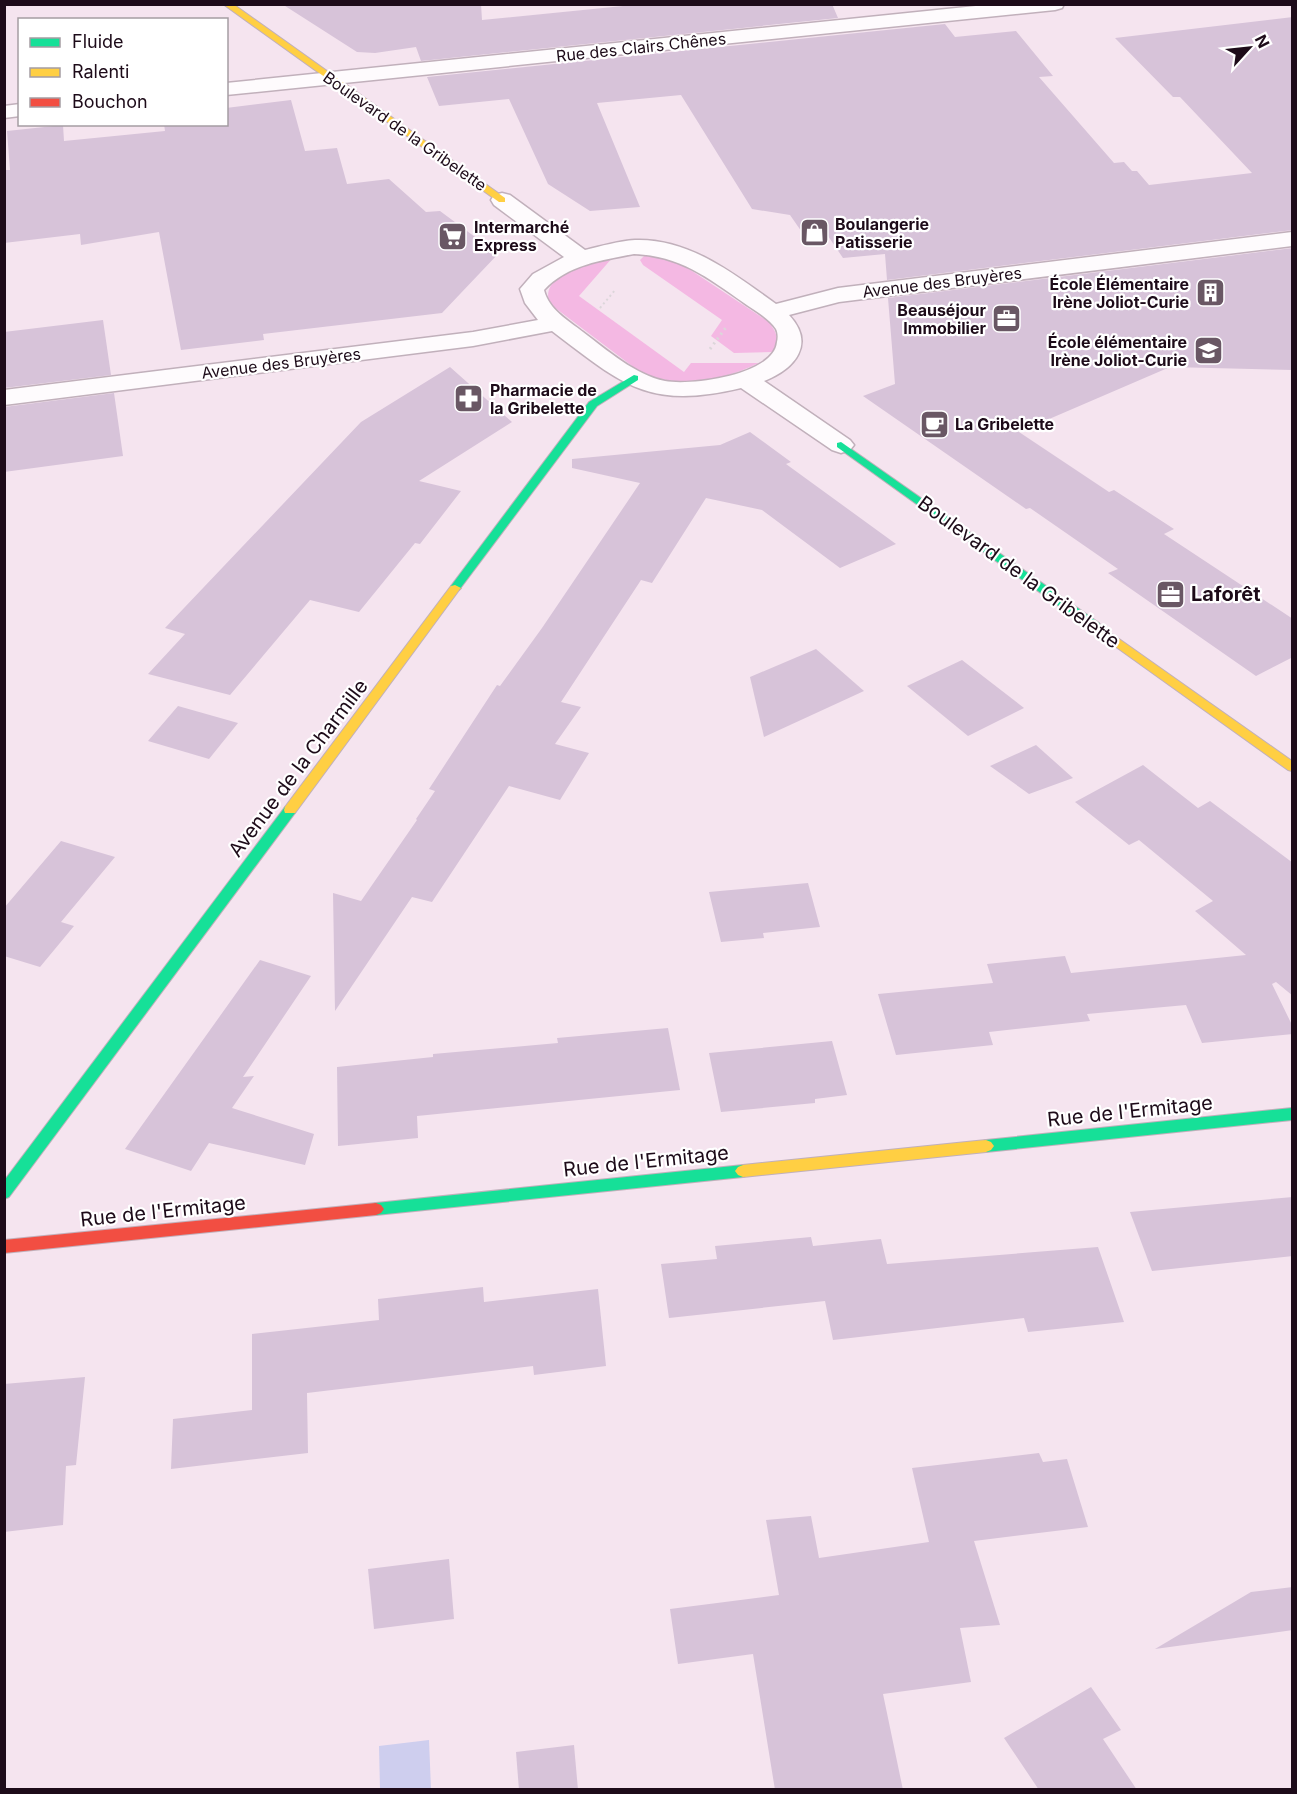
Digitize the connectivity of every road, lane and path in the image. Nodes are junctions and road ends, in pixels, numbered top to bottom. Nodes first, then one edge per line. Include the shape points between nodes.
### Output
1 (227, 4) edge
2 (1055, 4) edge
3 (332, 79) junction
4 (228, 89) edge
5 (502, 200) joint
6 (1293, 238) edge
7 (652, 247) junction
8 (582, 259) junction
9 (748, 296) junction
10 (772, 312) junction
11 (567, 330) junction
12 (634, 378) junction
13 (745, 379) junction
14 (680, 390) junction
15 (4, 398) edge
16 (841, 445) joint
17 (1293, 767) edge
18 (1293, 1114) edge
19 (4, 1193) edge
20 (4, 1247) edge

1 - 3 street, Boulevard de la Gribelette
2 - 3 street, Rue des Clairs Chênes
3 - 4 street, Rue des Clairs Chênes
3 - 5 street, Boulevard de la Gribelette
5 - 8 street, Boulevard de la Gribelette
6 - 10 street, Avenue des Bruyères via 848,293
7 - 8 street
7 - 9 street via 697,260
7 - 11 path
8 - 11 street via 550,273 532,289 540,308
9 - 10 street
9 - 14 path
10 - 13 street via 790,334 791,344 776,366
11 - 12 street
11 - 15 street, Avenue des Bruyères
12 - 14 street via 664,389
12 - 19 street, Avenue de la Charmille via 592,404
13 - 14 street via 710,389
13 - 16 street, Boulevard de la Gribelette
16 - 17 street, Boulevard de la Gribelette
18 - 20 street, Rue de l'Ermitage

